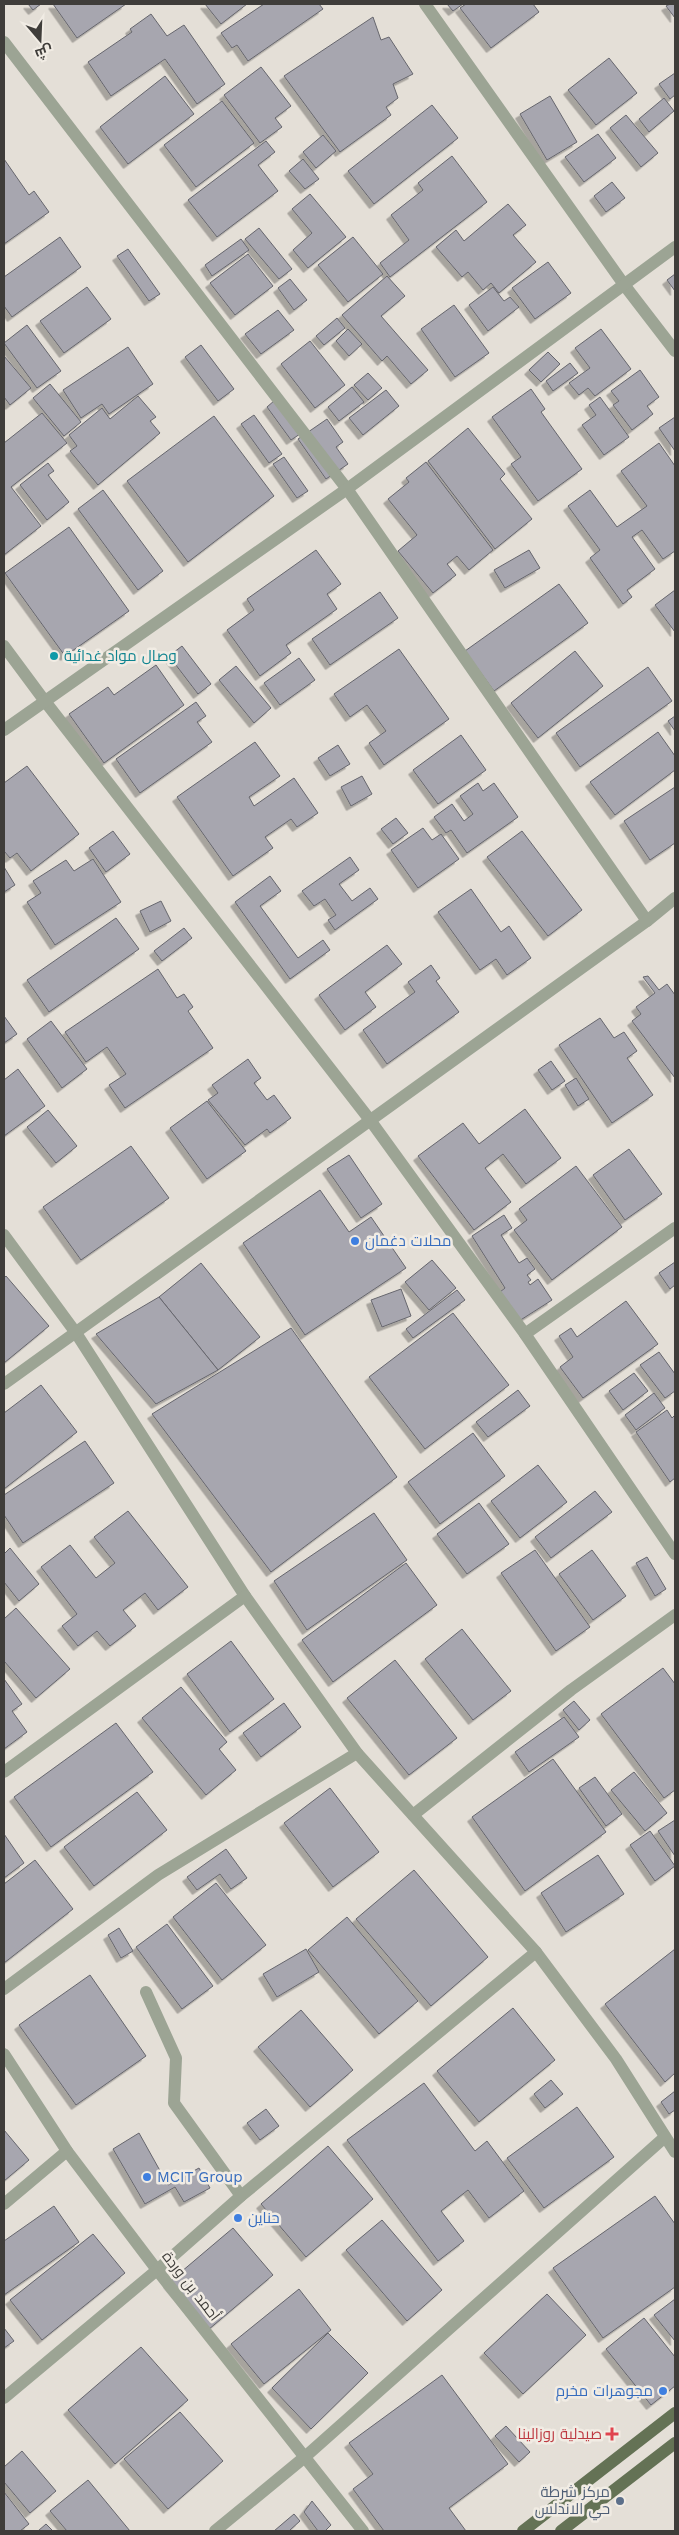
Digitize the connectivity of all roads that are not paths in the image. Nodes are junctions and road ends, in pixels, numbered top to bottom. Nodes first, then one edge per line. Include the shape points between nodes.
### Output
1 (424, 4) edge
2 (4, 42) edge
3 (675, 247) edge
4 (625, 286) junction
5 (675, 352) edge
6 (347, 489) junction
7 (4, 646) edge
8 (44, 700) junction
9 (4, 730) edge
10 (675, 898) edge
11 (647, 921) junction
12 (370, 1120) junction
13 (675, 1228) edge
14 (4, 1235) edge
15 (76, 1333) junction
16 (525, 1334) junction
17 (4, 1384) edge
18 (675, 1554) edge
19 (245, 1596) junction
20 (675, 1615) edge
21 (357, 1753) junction
22 (4, 1772) edge
23 (413, 1816) junction
24 (536, 1952) junction
25 (4, 1989) edge
26 (146, 1992) dead end
27 (4, 2054) edge
28 (666, 2137) junction
29 (67, 2151) junction
30 (675, 2152) edge
31 (242, 2196) junction
32 (4, 2204) edge
33 (157, 2270) junction
34 (4, 2398) edge
35 (675, 2413) edge
36 (675, 2443) edge
37 (306, 2456) junction
38 (215, 2531) edge
39 (363, 2531) edge
40 (524, 2531) edge
41 (561, 2531) edge

1 - 4 street
2 - 6 street
3 - 4 street
4 - 5 street
4 - 6 street
6 - 8 street
6 - 11 street
7 - 8 street
8 - 9 street
8 - 12 street
10 - 11 street
11 - 12 street
12 - 15 street
12 - 16 street
13 - 16 street
14 - 15 street
15 - 17 street
15 - 19 street
16 - 18 street
19 - 21 street
19 - 22 street
20 - 23 street via 571,1690
21 - 23 street
21 - 25 street via 158,1875
23 - 24 street
24 - 28 street via 616,2059
24 - 31 street
26 - 31 street via 176,2058 174,2103
27 - 29 street, أحمد بن وردة
28 - 30 street
28 - 37 street
29 - 32 street
29 - 33 street, أحمد بن وردة
31 - 33 street
33 - 34 street
33 - 37 street, أحمد بن وردة
35 - 40 main road
36 - 41 main road
37 - 38 street
37 - 39 street, أحمد بن وردة

